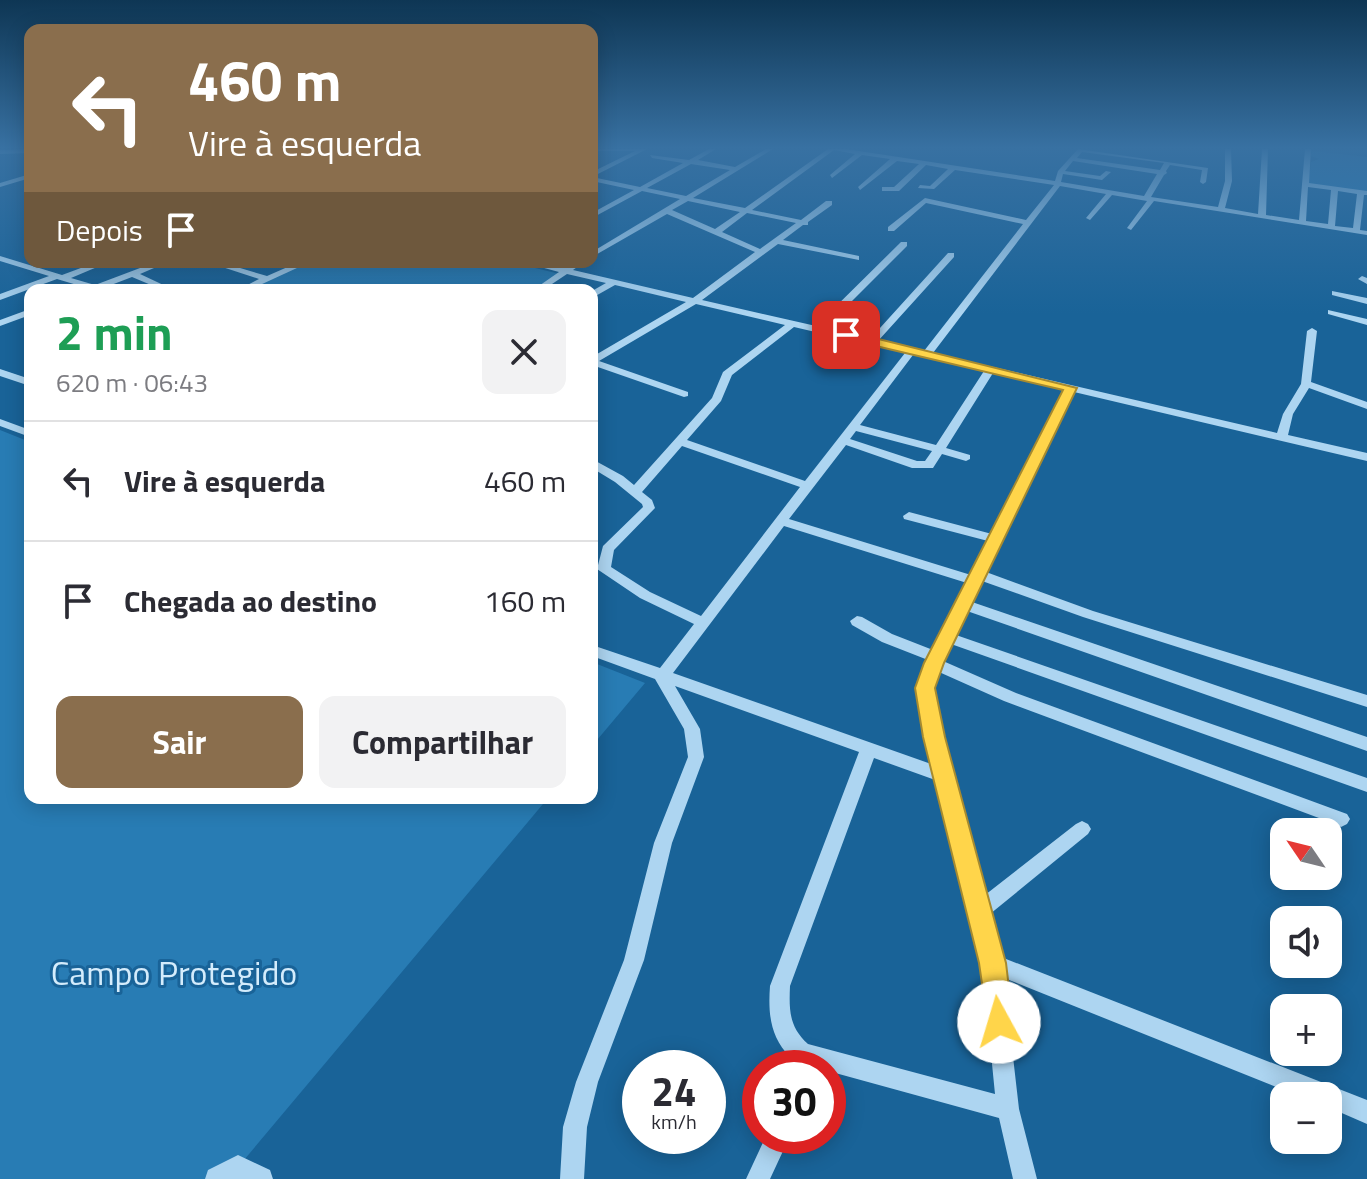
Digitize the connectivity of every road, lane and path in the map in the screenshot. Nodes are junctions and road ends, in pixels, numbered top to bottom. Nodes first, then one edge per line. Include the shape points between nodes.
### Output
1 (679, 204) edge
2 (712, 204) edge
3 (756, 204) edge
4 (828, 204) edge
5 (920, 204) edge
6 (943, 204) edge
7 (1043, 204) edge
8 (1101, 204) edge
9 (1146, 204) edge
10 (1175, 204) edge
11 (1223, 204) edge
12 (1263, 204) edge
13 (1304, 204) edge
14 (1333, 204) edge
15 (1362, 204) edge
16 (667, 211) junction
17 (746, 211) junction
18 (1220, 211) junction
19 (1262, 217) junction
20 (1090, 218) dead end
21 (805, 223) junction
22 (1028, 223) junction
23 (1302, 224) junction
24 (1131, 228) dead end
25 (1331, 228) junction
26 (891, 229) dead end
27 (718, 231) junction
28 (1356, 232) junction
29 (1367, 233) edge
30 (777, 241) junction
31 (904, 244) dead end
32 (598, 251) edge
33 (761, 252) junction
34 (951, 255) dead end
35 (0, 258) edge
36 (856, 258) dead end
37 (24, 266) edge
38 (32, 268) edge
39 (87, 268) edge
40 (148, 268) edge
41 (231, 268) edge
42 (292, 268) edge
43 (554, 268) edge
44 (572, 268) edge
45 (568, 271) junction
46 (133, 274) junction
47 (60, 277) junction
48 (267, 279) junction
49 (614, 282) junction
50 (39, 284) edge
51 (79, 284) edge
52 (106, 284) edge
53 (156, 284) edge
54 (256, 284) edge
55 (547, 284) edge
56 (24, 289) edge
57 (598, 291) edge
58 (1335, 293) dead end
59 (0, 297) edge
60 (696, 300) junction
61 (1367, 301) edge
62 (1331, 312) dead end
63 (24, 314) edge
64 (1367, 322) edge
65 (0, 323) edge
66 (793, 323) junction
67 (819, 329) junction
68 (1312, 331) dead end
69 (873, 341) junction
70 (912, 350) junction
71 (927, 354) junction
72 (598, 357) edge
73 (598, 363) edge
74 (991, 369) junction
75 (0, 372) edge
76 (24, 381) edge
77 (1306, 384) junction
78 (1071, 388) junction
79 (684, 394) dead end
80 (1367, 406) edge
81 (0, 422) edge
82 (854, 427) junction
83 (24, 431) edge
84 (1282, 436) junction
85 (843, 440) junction
86 (678, 441) junction
87 (941, 450) junction
88 (966, 457) dead end
89 (1367, 457) edge
90 (598, 467) edge
91 (808, 486) junction
92 (635, 492) junction
93 (909, 516) dead end
94 (782, 521) junction
95 (995, 539) junction
96 (976, 578) junction
97 (963, 604) junction
98 (857, 621) dead end
99 (704, 623) junction
100 (947, 637) junction
101 (598, 652) edge
102 (935, 660) junction
103 (662, 677) junction
104 (1367, 701) edge
105 (1367, 744) edge
106 (869, 749) junction
107 (944, 776) junction
108 (1367, 785) edge
109 (1338, 818) edge
110 (1082, 829) dead end
111 (980, 910) junction
112 (992, 963) junction
113 (793, 1050) edge
114 (846, 1071) edge
115 (1292, 1082) edge
116 (1342, 1102) edge
117 (1008, 1109) junction
118 (1367, 1112) edge
119 (770, 1154) edge
120 (217, 1179) edge
121 (261, 1179) edge
122 (572, 1179) edge
123 (758, 1179) edge
124 (1025, 1179) edge

1 - 16 street
2 - 17 street
3 - 17 street
4 - 21 street
5 - 26 street
6 - 22 street
7 - 22 street
8 - 20 street
9 - 24 street
10 - 18 street
11 - 18 street
12 - 19 street
13 - 23 street
14 - 25 street
15 - 28 street
16 - 27 street
16 - 32 street
17 - 21 street
17 - 27 street
18 - 19 street
19 - 23 street
21 - 30 street
22 - 71 street
23 - 25 street
25 - 28 street
27 - 33 street
28 - 29 street
30 - 33 street
30 - 36 street
31 - 67 street
33 - 60 street
34 - 69 street
35 - 37 street
38 - 47 street
39 - 47 street
40 - 46 street
41 - 48 street
42 - 48 street
43 - 45 street
44 - 45 street
45 - 49 street
45 - 55 street
46 - 52 street
46 - 53 street
47 - 50 street
47 - 51 street
48 - 54 street
49 - 57 street
49 - 60 street
56 - 59 street
58 - 61 street
60 - 66 street
60 - 72 street
62 - 64 street
63 - 65 street
66 - 67 street
66 - 86 street via 727,374 717,399
67 - 69 street
68 - 77 street
69 - 70 street
70 - 71 street
70 - 82 street
71 - 74 street
73 - 79 street
74 - 78 street
74 - 87 street
75 - 76 street
77 - 80 street
77 - 84 street
78 - 84 street
78 - 95 street
81 - 83 street
82 - 85 street
82 - 87 street
84 - 89 street
85 - 87 street via 920,466 929,465
85 - 91 street
86 - 91 street
86 - 92 street
87 - 88 street
90 - 92 street
91 - 94 street
92 - 99 street via 649,508 608,549 604,569
93 - 95 street
94 - 96 street
94 - 99 street
95 - 96 street
96 - 97 street
96 - 104 street
97 - 100 street
97 - 105 street
98 - 102 street
99 - 103 street
100 - 102 street
100 - 108 street
101 - 103 street
102 - 107 street via 925,695
102 - 109 street via 1010,697
103 - 106 street
103 - 122 street via 692,729 696,757 663,843 634,960 587,1082 575,1127
106 - 107 street
106 - 113 street via 780,986 778,1011
107 - 111 street
110 - 111 street
111 - 112 street
112 - 115 street
112 - 117 street
114 - 117 street
116 - 118 street
117 - 124 street
119 - 123 street
120 - 121 street via 238,1167

